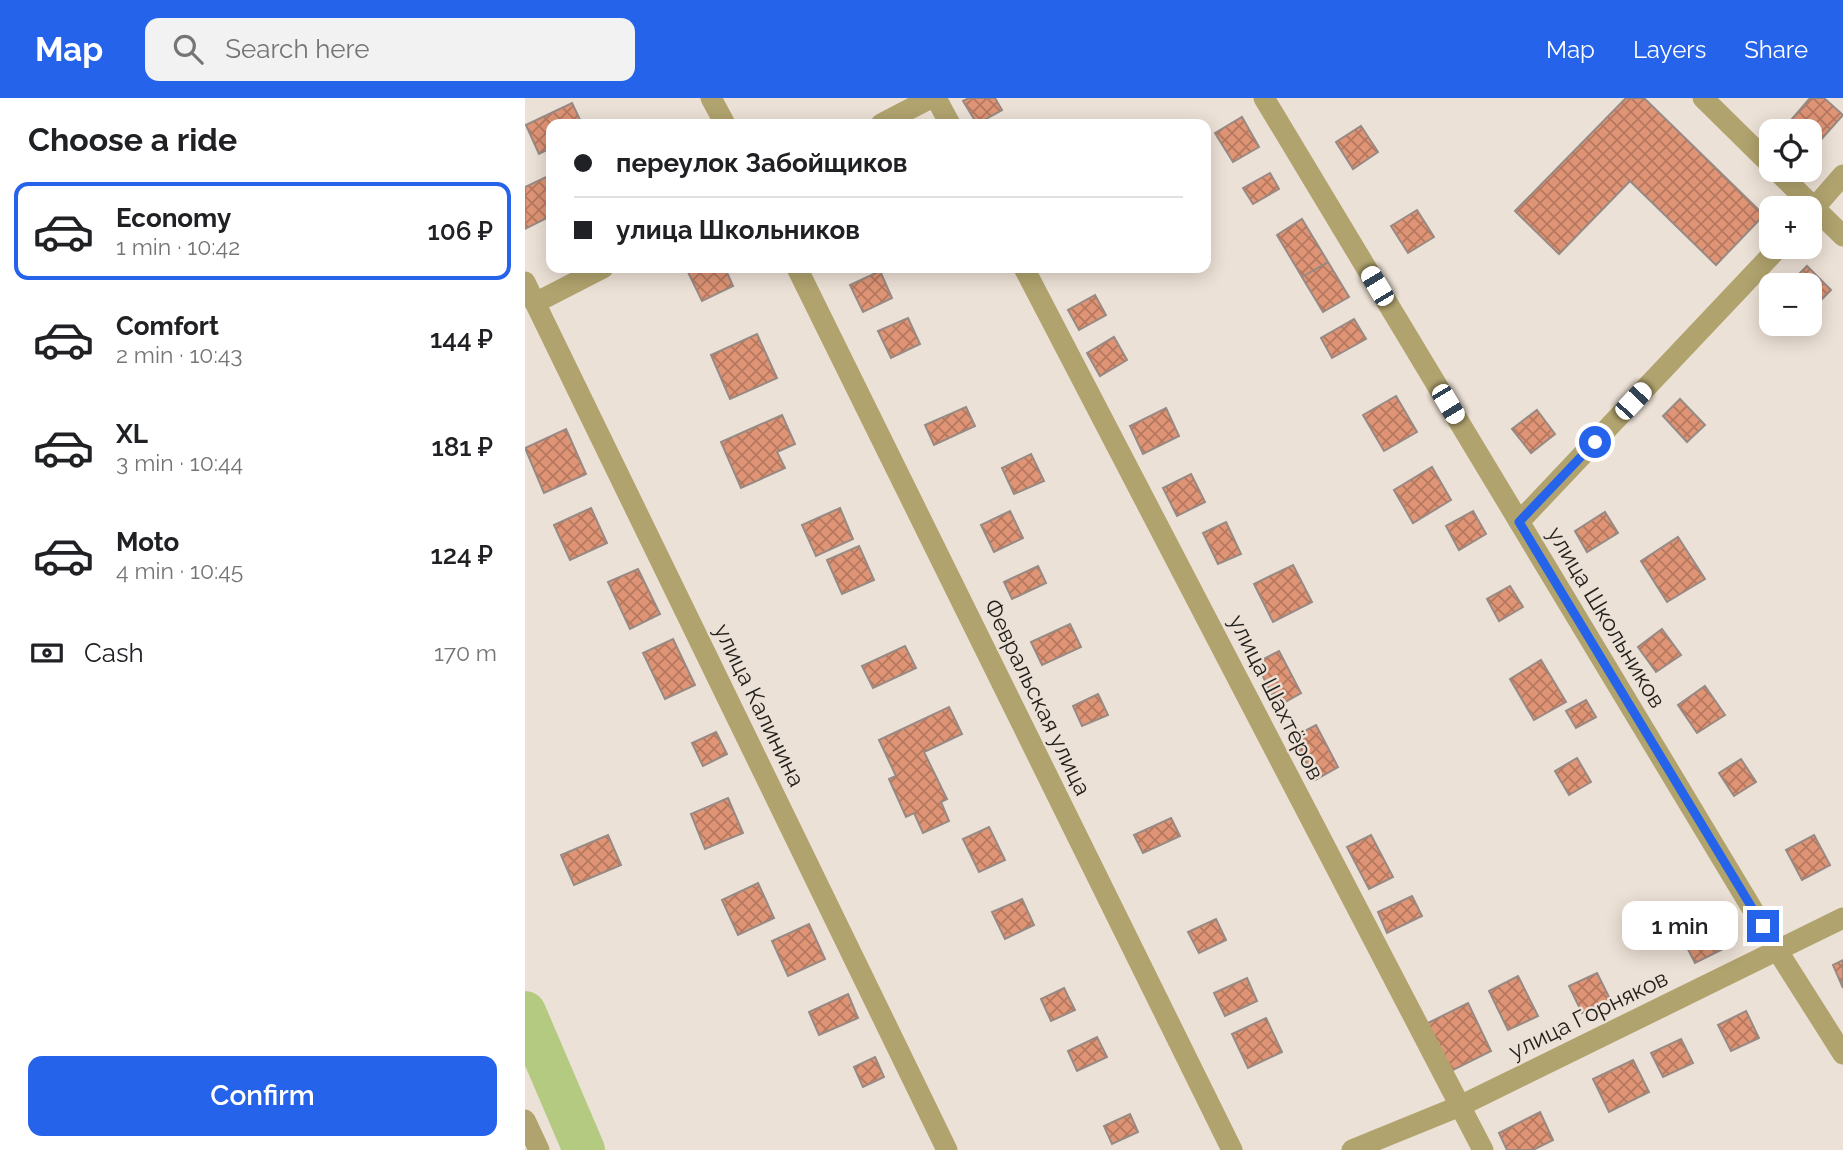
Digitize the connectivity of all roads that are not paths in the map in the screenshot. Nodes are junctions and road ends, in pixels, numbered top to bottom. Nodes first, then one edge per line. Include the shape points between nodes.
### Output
1 (711, 98) edge
2 (931, 98) edge
3 (936, 98) edge
4 (1263, 98) edge
5 (1703, 98) edge
6 (722, 119) edge
7 (891, 119) edge
8 (947, 119) edge
9 (1759, 153) edge
10 (1843, 175) edge
11 (1787, 182) edge
12 (1799, 196) edge
13 (1822, 199) edge
14 (1822, 219) edge
15 (1843, 236) edge
16 (1768, 259) edge
17 (593, 273) edge
18 (799, 273) edge
19 (1027, 273) edge
20 (525, 282) edge
21 (535, 303) junction
22 (1519, 522) junction
23 (1843, 918) edge
24 (1777, 950) junction
25 (1843, 1054) edge
26 (1460, 1106) junction
27 (525, 1120) edge
28 (539, 1150) edge
29 (947, 1150) edge
30 (1231, 1150) edge
31 (1352, 1150) edge
32 (1483, 1150) edge

1 - 6 street
2 - 7 street
3 - 8 street
4 - 22 street, улица Школьников
5 - 9 street
10 - 13 street
11 - 12 street
14 - 15 street
16 - 22 street
17 - 21 street
18 - 30 street, Февральская улица
19 - 26 street, улица Шахтёров
20 - 21 street, улица Калинина
21 - 29 street, улица Калинина
22 - 24 street, улица Школьников
23 - 24 street, улица Горняков
24 - 25 street, улица Школьников
24 - 26 street, улица Горняков
26 - 31 street, улица Горняков
26 - 32 street, улица Шахтёров
27 - 28 street

